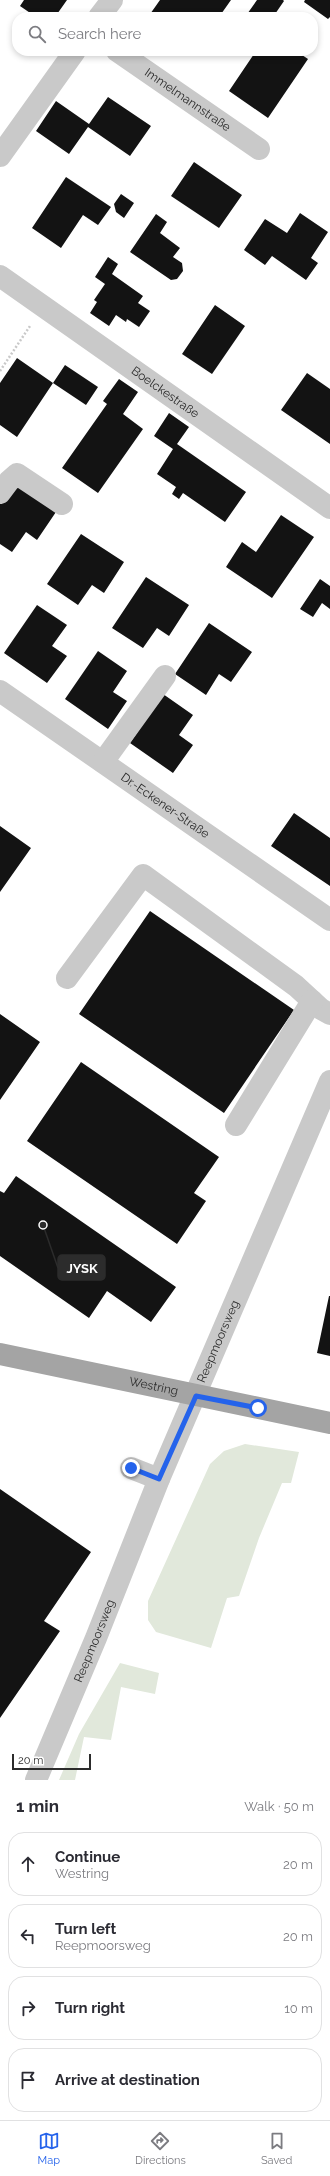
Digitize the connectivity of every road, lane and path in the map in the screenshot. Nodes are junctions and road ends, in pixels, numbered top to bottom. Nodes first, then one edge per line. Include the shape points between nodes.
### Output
1 (112, 0) edge
2 (103, 12) edge
3 (71, 56) edge
4 (124, 56) edge
5 (3, 145) edge
6 (259, 149) dead end
7 (0, 276) edge
8 (43, 306) junction
9 (0, 370) edge
10 (0, 493) edge
11 (62, 504) dead end
12 (330, 508) edge
13 (165, 676) dead end
14 (0, 691) edge
15 (103, 762) junction
16 (330, 920) edge
17 (67, 978) dead end
18 (312, 1000) junction
19 (330, 1014) edge
20 (330, 1081) edge
21 (236, 1125) dead end
22 (0, 1354) edge
23 (196, 1396) junction
24 (330, 1423) edge
25 (131, 1468) dead end
26 (159, 1479) junction
27 (36, 1780) edge

1 - 2 street
3 - 5 street
4 - 6 street, Immelmannstraße
7 - 8 street, Boelckestraße
8 - 9 path
8 - 12 street, Boelckestraße
10 - 11 street via 8,481 17,474
13 - 15 street
14 - 15 street, Dr.-Eckener-Straße
15 - 16 street, Dr.-Eckener-Straße
17 - 18 street via 143,875
18 - 19 street
18 - 21 street
20 - 23 street, Reepmoorsweg
22 - 23 main road, Westring
23 - 24 main road, Westring
23 - 26 street, Reepmoorsweg
25 - 26 street
26 - 27 street, Reepmoorsweg

